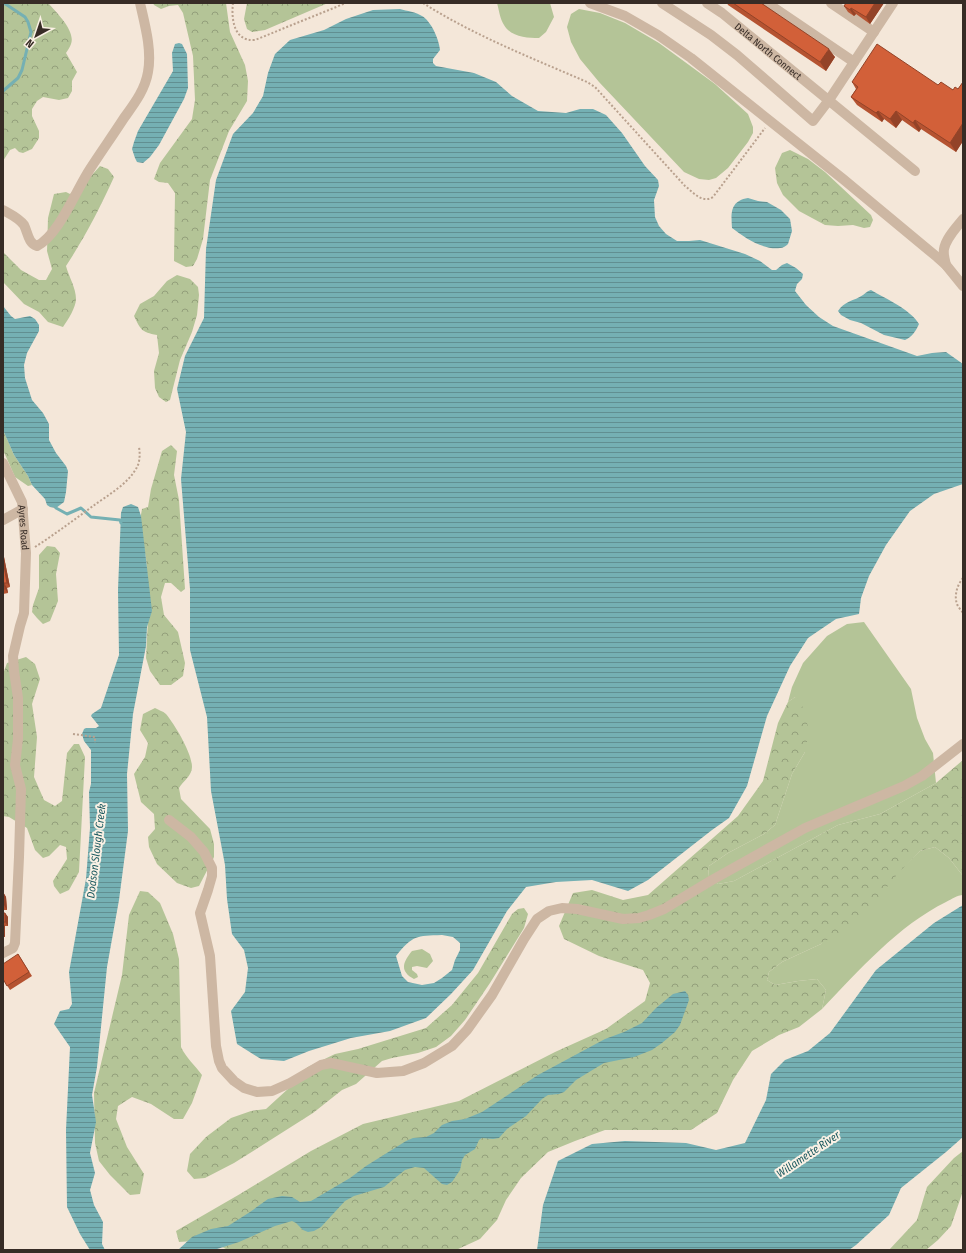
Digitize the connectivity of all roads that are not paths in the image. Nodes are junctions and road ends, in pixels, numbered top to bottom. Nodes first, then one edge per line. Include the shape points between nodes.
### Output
1 (140, 3) edge
2 (590, 3) edge
3 (662, 3) edge
4 (709, 3) edge
5 (767, 3) edge
6 (832, 3) edge
7 (893, 3) edge
8 (874, 32) junction
9 (854, 62) junction
10 (829, 100) junction
11 (915, 171) dead end
12 (3, 210) edge
13 (963, 219) edge
14 (946, 265) junction
15 (963, 286) edge
16 (3, 463) edge
17 (23, 509) junction
18 (3, 520) edge
19 (963, 744) edge
20 (169, 820) dead end
21 (3, 953) edge

1 - 12 street via 148,41 149,61 145,84 89,170 54,230 44,242 34,245 23,224
2 - 14 street via 625,16 691,58
3 - 10 street via 711,34 813,121
4 - 10 street, Delta North Connect
5 - 9 street
6 - 8 street
7 - 8 street
8 - 9 street
9 - 10 street
10 - 11 street, Delta North Connect
13 - 14 street via 944,249
14 - 15 street
16 - 17 street, Ayres Road
17 - 18 street
17 - 21 street, Ayres Road via 26,553 24,613 13,656 18,698 15,764 21,789 19,857 15,943 13,948
19 - 20 street via 922,776 904,786 805,828 664,909 639,918 623,919 577,909 562,908 549,911 537,919 492,995 467,1030 452,1046 424,1063 403,1071 377,1073 326,1064 272,1091 256,1092 244,1088 234,1081 219,1061 210,956 200,913 212,876 212,868 204,852 191,837

